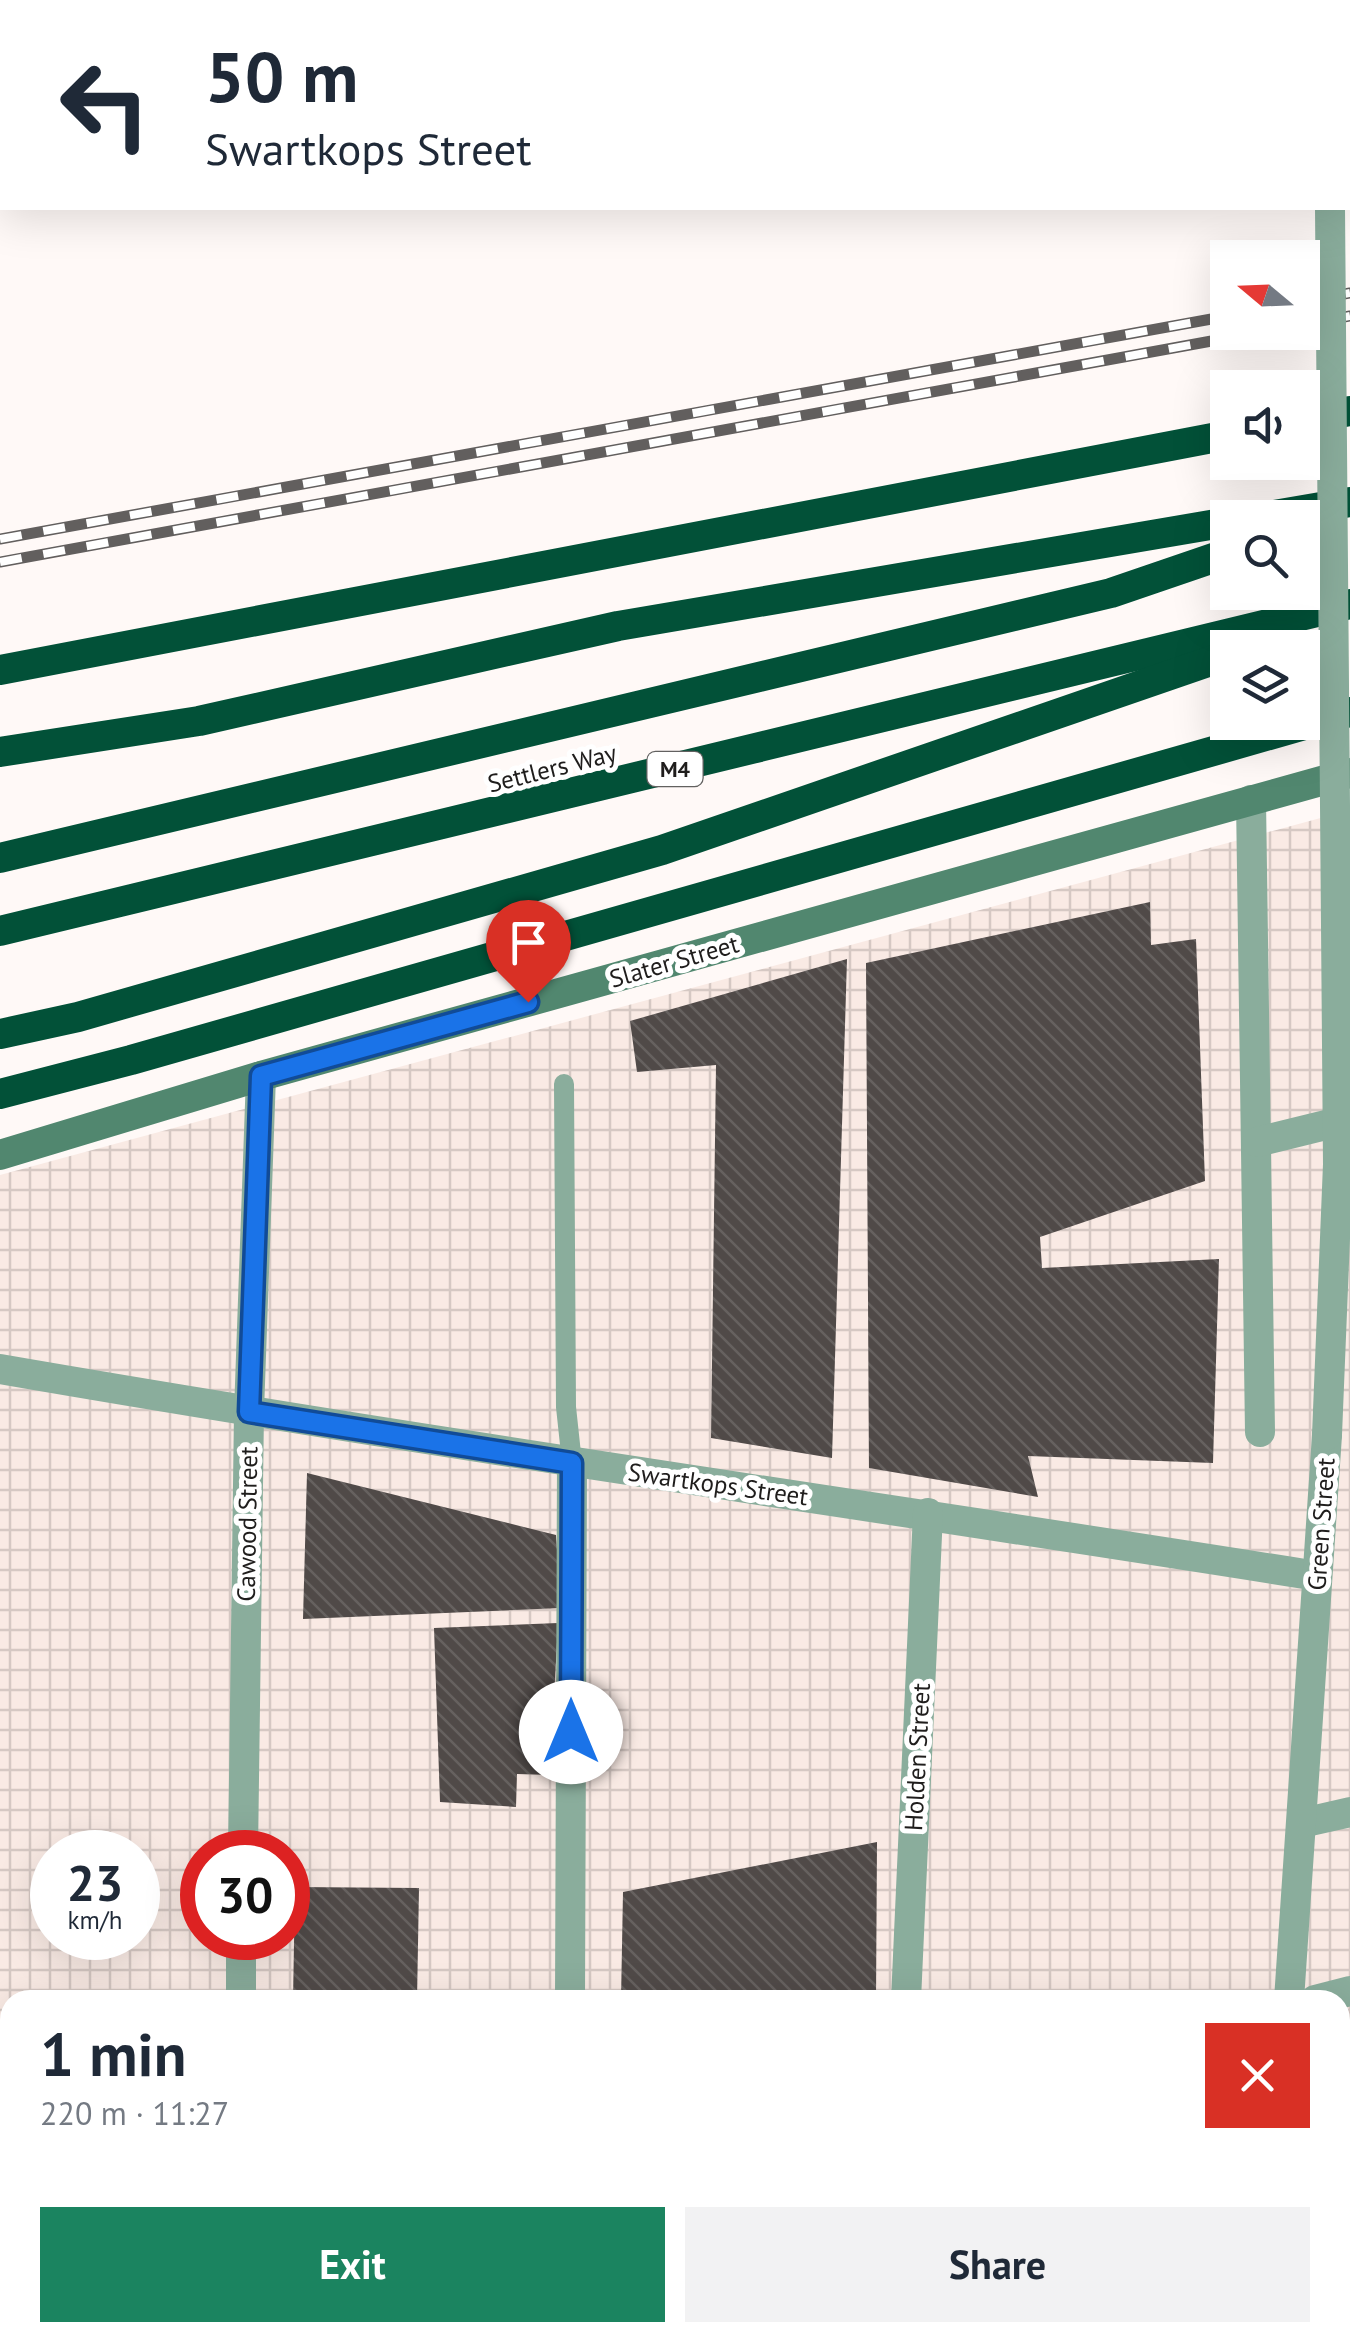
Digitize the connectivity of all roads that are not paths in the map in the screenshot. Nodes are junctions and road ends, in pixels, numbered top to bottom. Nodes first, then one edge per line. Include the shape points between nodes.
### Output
1 (1330, 210) edge
2 (1350, 411) edge
3 (1320, 417) edge
4 (1210, 438) edge
5 (1350, 502) edge
6 (1320, 507) edge
7 (1350, 510) edge
8 (1320, 521) edge
9 (1210, 525) edge
10 (1210, 558) edge
11 (1350, 604) edge
12 (1350, 612) edge
13 (1299, 630) edge
14 (1210, 661) edge
15 (0, 670) edge
16 (1350, 712) edge
17 (0, 752) edge
18 (1350, 773) edge
19 (1251, 800) junction
20 (0, 858) edge
21 (0, 931) edge
22 (0, 1034) edge
23 (261, 1076) junction
24 (564, 1084) dead end
25 (0, 1094) edge
26 (1350, 1119) edge
27 (1257, 1142) junction
28 (0, 1155) edge
29 (0, 1370) edge
30 (249, 1412) junction
31 (1260, 1432) dead end
32 (572, 1463) junction
33 (928, 1514) junction
34 (1317, 1576) junction
35 (1350, 1812) edge
36 (1302, 1823) junction
37 (243, 1830) edge
38 (241, 1960) edge
39 (240, 1990) edge
40 (570, 1990) edge
41 (906, 1990) edge
42 (1290, 1990) edge

1 - 34 street, Green Street, bridge via 1338,1164
2 - 3 highway
4 - 15 highway
5 - 6 highway
7 - 8 highway
9 - 17 highway via 618,626 199,721
10 - 20 highway, Settlers Way via 1111,593
11 - 21 highway, Settlers Way / M4
12 - 13 highway
14 - 22 highway via 662,850
16 - 25 highway
18 - 19 street, Slater Street
19 - 23 street, Slater Street
19 - 27 street
23 - 28 street, Slater Street
23 - 30 street, Cawood Street
24 - 32 lane
26 - 27 street
27 - 31 street
29 - 30 street, Swartkops Street
30 - 32 street, Swartkops Street
30 - 37 street, Cawood Street
32 - 33 street, Swartkops Street
32 - 40 street
33 - 34 street, Swartkops Street
33 - 41 street, Holden Street
34 - 36 street, Green Street
35 - 36 street
36 - 42 street, Green Street
38 - 39 street

